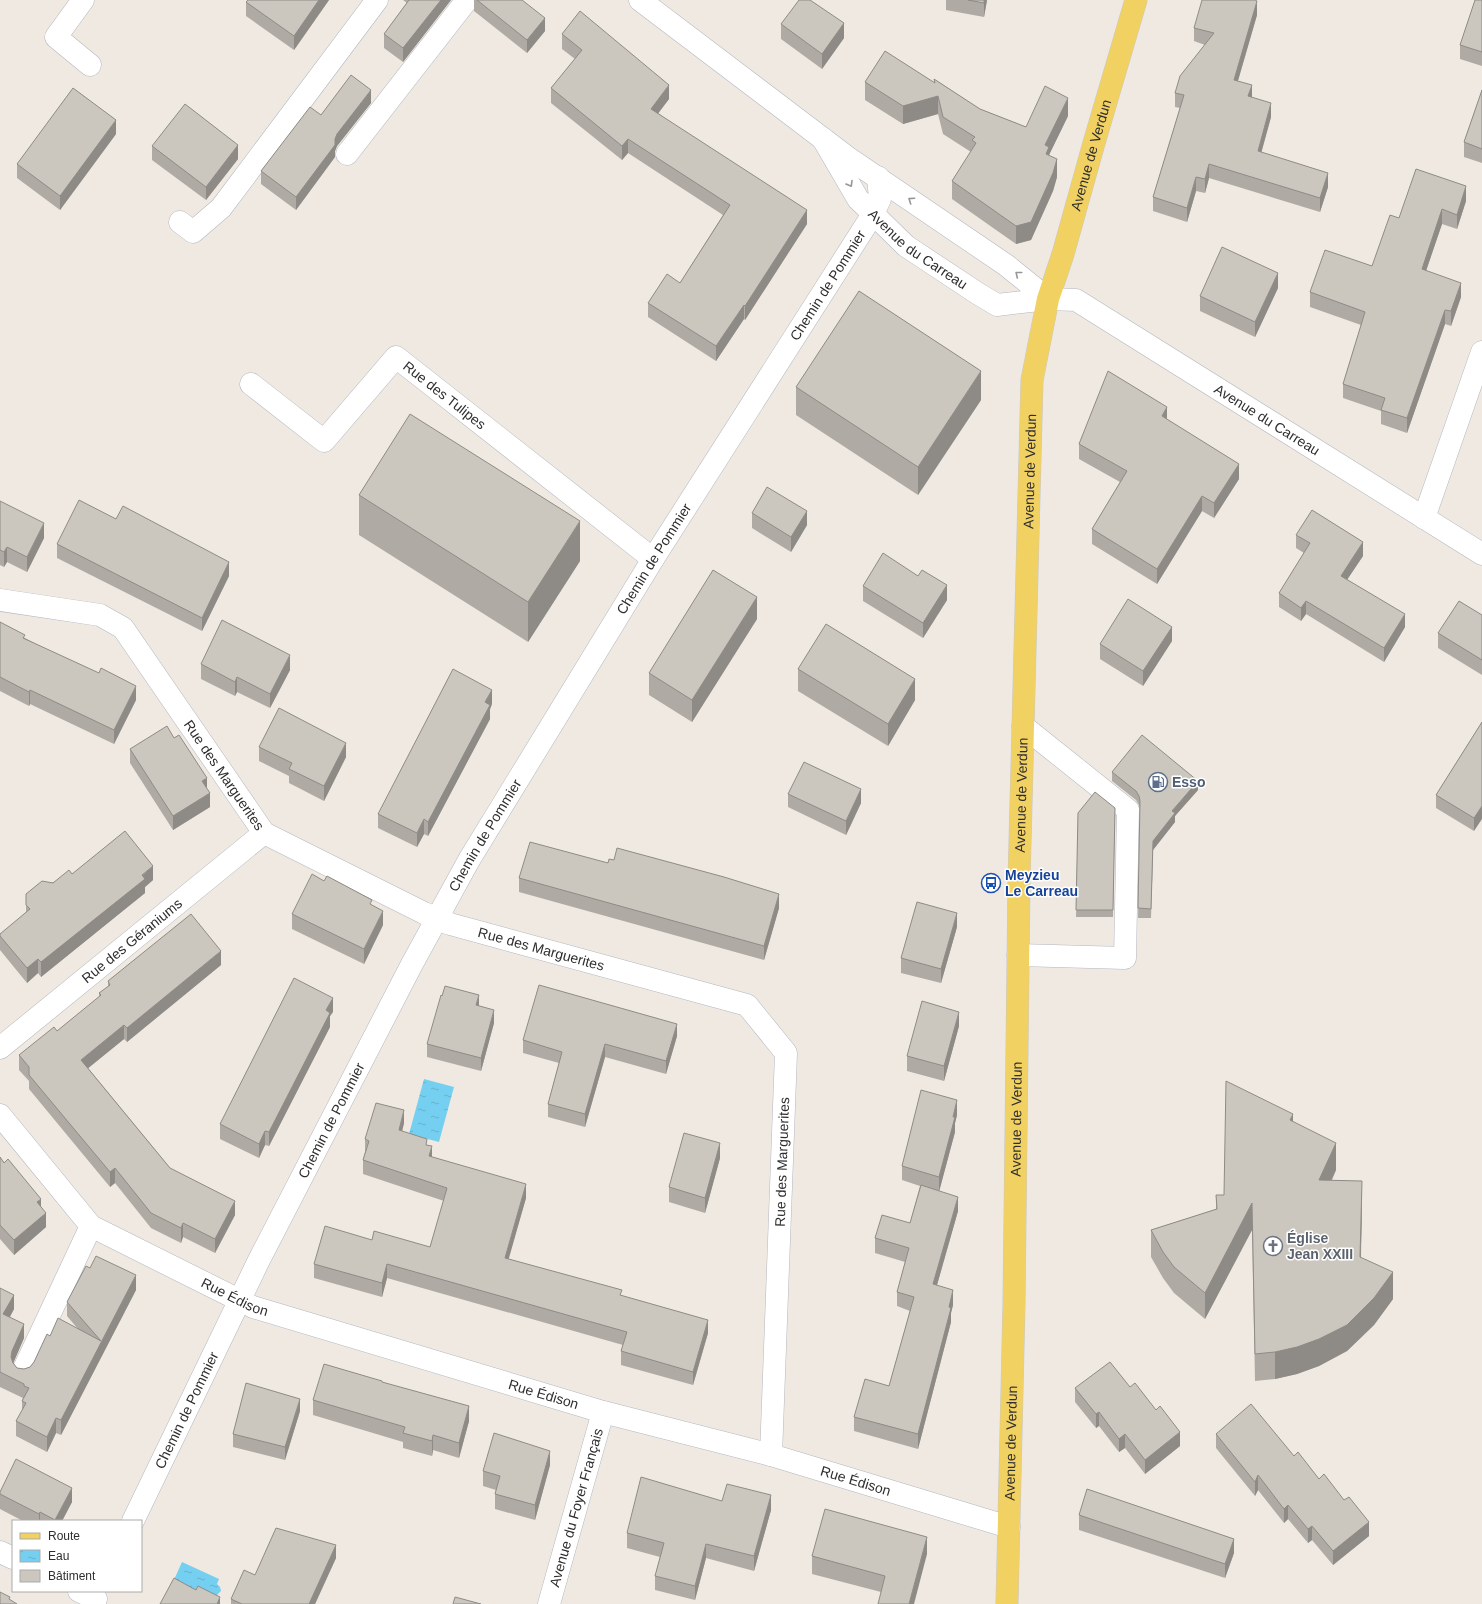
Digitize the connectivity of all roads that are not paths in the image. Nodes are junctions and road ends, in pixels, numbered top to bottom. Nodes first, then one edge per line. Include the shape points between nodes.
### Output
1 (83, 0) edge
2 (377, 0) edge
3 (467, 0) edge
4 (640, 0) edge
5 (1136, 0) edge
6 (90, 65) dead end
7 (823, 138) junction
8 (347, 154) dead end
9 (878, 177) junction
10 (873, 214) junction
11 (180, 222) dead end
12 (1048, 299) junction
13 (1482, 352) edge
14 (251, 384) dead end
15 (1424, 518) junction
16 (1482, 554) edge
17 (653, 559) junction
18 (0, 600) edge
19 (1023, 726) junction
20 (264, 833) junction
21 (436, 918) junction
22 (1018, 956) junction
23 (0, 1048) edge
24 (0, 1115) edge
25 (91, 1226) junction
26 (239, 1301) junction
27 (22, 1371) edge
28 (603, 1412) junction
29 (771, 1455) junction
30 (133, 1520) edge
31 (1009, 1527) junction
32 (0, 1552) edge
33 (12, 1558) edge
34 (549, 1604) edge
35 (1007, 1604) edge

1 - 6 street via 56,37
2 - 11 street via 221,208 193,232
3 - 8 street
4 - 7 street, Avenue du Carreau
5 - 12 main road, Avenue de Verdun
7 - 9 street, Avenue du Carreau
7 -> 10 street, Avenue du Carreau via 858,199
9 - 10 street, Chemin de Pommier via 880,199
12 -> 9 street, Avenue du Carreau via 1006,265
10 - 12 street, Avenue du Carreau via 906,246 997,305
10 - 17 street, Chemin de Pommier
12 - 15 street, Avenue du Carreau via 1076,300
12 - 19 main road, Avenue de Verdun via 1032,380
13 - 15 street
14 - 17 street, Rue des Tulipes via 324,441 396,357
15 - 16 street, Avenue du Carreau
17 - 21 street, Chemin de Pommier
18 - 20 street, Rue des Marguerites via 100,615 122,628
19 - 22 main road, Avenue de Verdun
19 - 22 street via 1128,810 1128,826 1125,958
20 - 21 street, Rue des Marguerites
20 - 23 street, Rue des Géraniums
21 - 26 street, Chemin de Pommier
21 - 29 street, Rue des Marguerites via 478,932 747,1005 786,1053
22 - 31 main road, Avenue de Verdun
24 - 25 street, Rue Édison
25 - 26 street, Rue Édison
25 - 27 street
26 - 28 street, Rue Édison
26 - 30 street, Chemin de Pommier
28 - 29 street, Rue Édison
28 - 34 street, Avenue du Foyer Français
29 - 31 street, Rue Édison
31 - 35 main road, Avenue de Verdun
32 - 33 street

